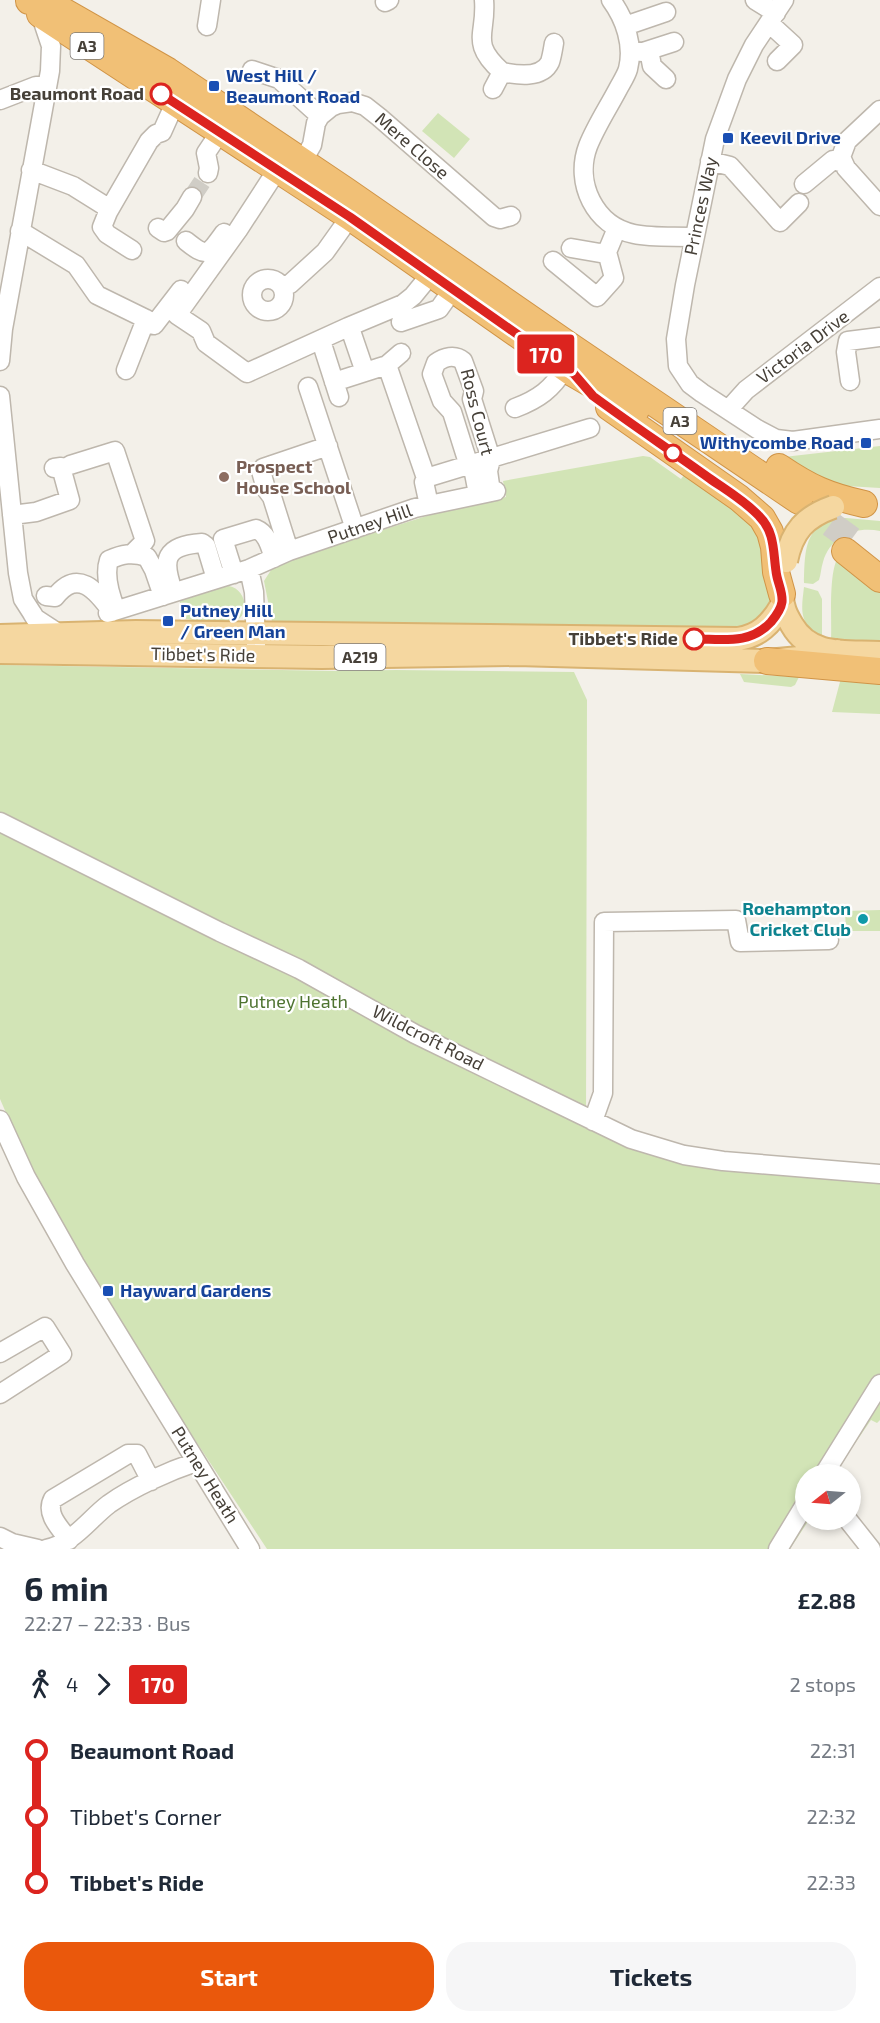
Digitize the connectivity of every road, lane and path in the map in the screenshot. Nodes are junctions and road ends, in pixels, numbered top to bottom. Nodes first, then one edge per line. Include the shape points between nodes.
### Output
1 (212, 0) edge
2 (484, 0) edge
3 (611, 0) edge
4 (755, 0) edge
5 (41, 4) edge
6 (81, 11) edge
7 (666, 12) dead end
8 (776, 12) edge
9 (207, 26) dead end
10 (625, 26) junction
11 (674, 42) dead end
12 (554, 43) dead end
13 (649, 50) junction
14 (630, 51) junction
15 (777, 62) dead end
16 (252, 70) dead end
17 (502, 72) junction
18 (48, 79) junction
19 (666, 79) dead end
20 (493, 89) dead end
21 (0, 100) edge
22 (175, 103) junction
23 (880, 110) edge
24 (320, 116) junction
25 (220, 132) junction
26 (710, 161) junction
27 (302, 162) junction
28 (843, 163) junction
29 (273, 167) junction
30 (31, 170) junction
31 (208, 172) tunnel mouth
32 (804, 184) dead end
33 (192, 197) tunnel mouth
34 (799, 203) dead end
35 (105, 206) dead end
36 (880, 206) edge
37 (511, 216) dead end
38 (350, 217) junction
39 (158, 228) dead end
40 (617, 228) junction
41 (20, 231) junction
42 (694, 237) junction
43 (186, 241) dead end
44 (571, 248) dead end
45 (132, 250) dead end
46 (606, 252) junction
47 (8, 254) edge
48 (553, 261) dead end
49 (194, 272) dead end
50 (431, 274) junction
51 (282, 287) dead end
52 (880, 287) edge
53 (453, 289) junction
54 (150, 322) junction
55 (401, 322) dead end
56 (352, 334) dead end
57 (880, 337) edge
58 (323, 347) dead end
59 (0, 361) edge
60 (603, 367) junction
61 (126, 370) dead end
62 (570, 371) junction
63 (365, 372) junction
64 (850, 381) dead end
65 (308, 387) dead end
66 (474, 406) junction
67 (0, 407) edge
68 (515, 408) dead end
69 (728, 410) junction
70 (452, 412) junction
71 (590, 428) dead end
72 (880, 429) edge
73 (328, 446) junction
74 (3, 456) edge
75 (491, 459) junction
76 (469, 466) junction
77 (426, 478) junction
78 (754, 478) junction
79 (488, 493) junction
80 (429, 504) junction
81 (872, 504) edge
82 (794, 506) tunnel mouth
83 (12, 515) junction
84 (356, 529) junction
85 (134, 552) junction
86 (282, 554) junction
87 (880, 560) edge
88 (233, 574) junction
89 (880, 579) edge
90 (168, 594) junction
91 (46, 596) dead end
92 (782, 599) junction
93 (23, 600) junction
94 (112, 612) junction
95 (256, 632) junction
96 (58, 633) junction
97 (10, 635) edge
98 (837, 651) junction
99 (0, 652) edge
100 (880, 653) edge
101 (255, 656) junction
102 (766, 661) junction
103 (880, 671) edge
104 (0, 822) edge
105 (829, 940) dead end
106 (0, 1120) edge
107 (593, 1121) junction
108 (880, 1174) edge
109 (0, 1353) edge
110 (879, 1388) edge
111 (0, 1394) edge
112 (196, 1462) junction
113 (830, 1464) edge
114 (151, 1481) junction
115 (795, 1521) edge
116 (856, 1530) edge
117 (0, 1536) edge
118 (69, 1540) junction
119 (244, 1547) edge
120 (38, 1549) edge
121 (46, 1549) edge
122 (778, 1549) edge
123 (871, 1549) edge

1 - 9 street
2 - 17 street via 482,45
3 - 10 street
4 - 8 street
5 - 6 highway, A3
5 - 18 street via 51,46
5 - 22 highway, A3
6 - 27 highway, A3
7 - 10 street
8 - 15 street via 793,45
8 - 26 street, Princes Way via 737,79
10 - 14 street
11 - 13 street
12 - 17 street via 545,69 528,75
13 - 14 street
13 - 19 street via 652,66
14 - 40 street via 628,70 588,147 583,172 587,194 602,218
16 - 24 street via 279,79
17 - 20 street
18 - 21 street
18 - 30 street
22 - 25 highway, A3
22 - 45 street via 162,132 143,152 102,227
23 - 28 street via 847,141 841,157
24 - 27 street via 312,145
24 - 37 street, Mere Close via 338,104 352,102 365,106 494,217
25 - 29 highway, A3
25 - 31 street via 206,153
26 - 34 street via 730,166 780,222
26 - 42 street, Princes Way
27 - 60 highway, A3
28 - 32 street via 833,160
28 - 36 street
29 - 38 highway, A3
29 - 43 street via 212,247 204,253
29 - 50 street via 238,230 177,315 201,331 206,343 247,373 403,304
30 - 35 street via 73,186
30 - 41 street
33 - 39 street via 167,231
38 - 50 highway, A3
38 - 51 street via 325,252
40 - 42 street via 633,234
40 - 46 street
41 - 47 street
41 - 54 street via 76,265 97,295
42 - 69 street, Princes Way via 676,356 690,384
44 - 46 street
46 - 48 street via 614,278 597,297
47 - 59 street
49 - 54 street
50 - 53 highway, A3
52 - 69 street, Victoria Drive via 746,390
53 - 55 street via 439,309
53 - 62 highway, A3
54 - 61 street
56 - 63 street
57 - 64 street via 848,341
58 - 63 street via 336,390
60 - 78 highway, A3
60 - 81 highway, A3 via 638,377 815,489
62 - 68 street via 540,397
62 - 78 highway, A3
62 - 92 highway, A3 via 593,396 762,518 771,532
63 - 77 street via 394,359
65 - 73 street
66 - 70 street via 468,404
66 - 70 street, Ross Court via 474,391 463,361 460,357 448,357 436,363 432,374 442,401
66 - 75 street, Ross Court
67 - 74 street
69 - 72 street via 784,441
70 - 76 street, Ross Court
71 - 75 street
73 - 84 street
73 - 86 street via 261,471 272,497
74 - 83 street
75 - 76 street
75 - 79 street, Ross Court
76 - 77 street
76 - 79 street, Ross Court
77 - 80 street
78 - 82 highway, A3
79 - 80 street, Putney Hill
80 - 84 street, Putney Hill
81 - 92 main road, bridge via 833,507 809,518 790,544
83 - 85 street via 36,512 70,500 61,467 115,451 145,541
83 - 93 street
84 - 86 street, Putney Hill
85 - 90 street via 147,557
85 - 94 street via 109,560 106,568
86 - 88 street, Putney Hill
86 - 88 street via 256,529 223,539
87 - 89 highway via 852,547
88 - 90 street, Putney Hill
88 - 90 street via 210,556 202,543 174,550 168,555
88 - 95 street via 254,592
90 - 94 street, Putney Hill
91 - 94 street via 55,597 74,583 84,584 102,597
92 - 95 main road, Tibbet's Ride / A219 via 776,617 759,633 738,639
92 - 98 main road, A219 via 803,640
93 - 96 street via 36,618
93 - 97 street
95 - 96 main road, Tibbet's Ride / A219
95 - 101 street
96 - 97 main road, Tibbet's Ride / A219
98 - 100 main road, A219
98 - 102 main road, Tibbet's Ride / A219
99 - 101 main road, Tibbet's Ride / A219
101 - 102 main road, Tibbet's Ride / A219 via 517,654
102 - 103 highway
104 - 107 street, Wildcroft Road via 299,969 415,1034
105 - 107 street via 740,942 736,920 603,922 603,1093
106 - 112 street, Putney Heath via 26,1178
107 - 108 street, Wildcroft Road via 631,1139 684,1155
109 - 111 street via 45,1327 62,1354
110 - 113 street
112 - 114 street
112 - 119 street, Putney Heath
114 - 118 street via 109,1504
114 - 118 street via 137,1454 128,1454 53,1499 51,1515
115 - 122 street
116 - 123 street
117 - 120 street
118 - 121 street

